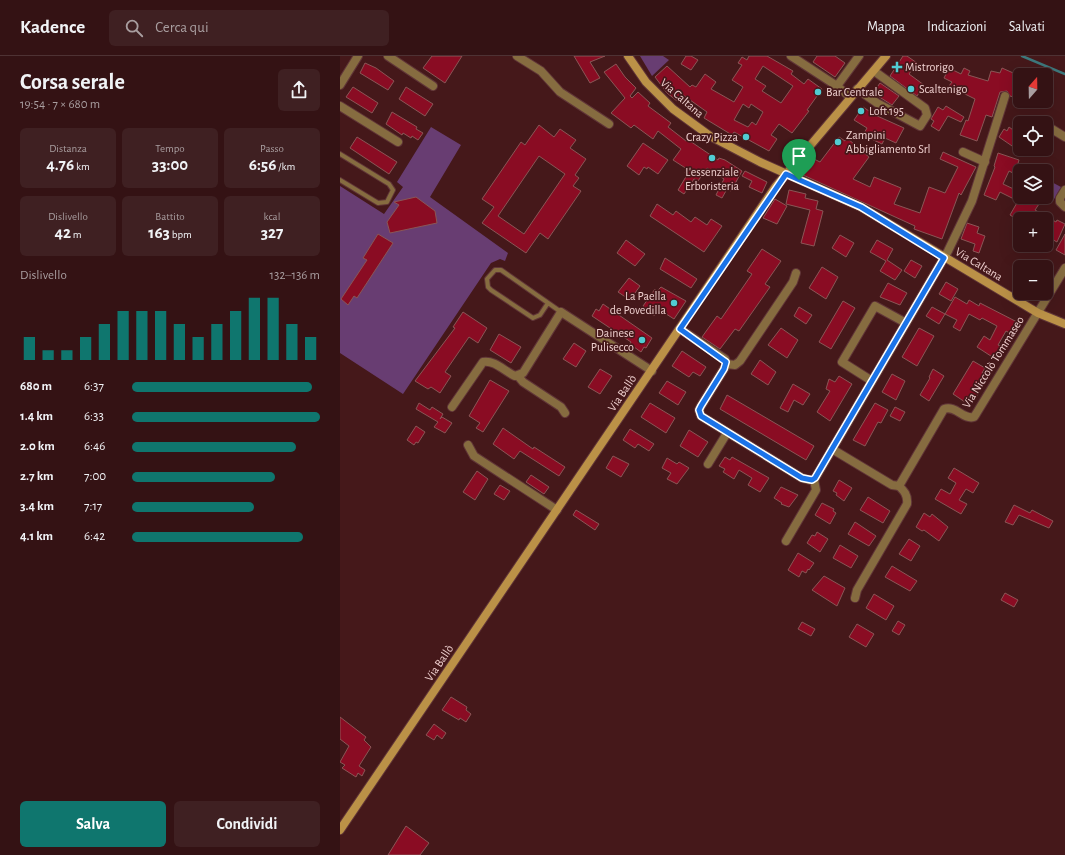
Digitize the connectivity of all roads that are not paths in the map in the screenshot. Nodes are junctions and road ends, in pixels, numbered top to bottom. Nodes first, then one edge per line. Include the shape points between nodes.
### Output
1 (358, 56) edge
2 (388, 56) edge
3 (517, 56) edge
4 (628, 56) edge
5 (791, 56) edge
6 (859, 56) edge
7 (886, 56) edge
8 (874, 71) junction
9 (340, 85) edge
10 (433, 86) dead end
11 (837, 86) junction
12 (858, 89) junction
13 (1005, 96) dead end
14 (850, 97) junction
15 (340, 106) edge
16 (609, 124) dead end
17 (1053, 130) edge
18 (1065, 137) edge
19 (398, 142) dead end
20 (963, 152) dead end
21 (340, 154) edge
22 (985, 162) junction
23 (786, 174) junction
24 (340, 180) edge
25 (1065, 190) edge
26 (1065, 207) edge
27 (944, 258) junction
28 (1065, 268) edge
29 (796, 273) dead end
30 (548, 303) junction
31 (561, 312) junction
32 (1038, 313) junction
33 (906, 323) junction
34 (1065, 324) edge
35 (680, 329) junction
36 (727, 364) junction
37 (652, 371) junction
38 (518, 376) junction
39 (872, 381) junction
40 (452, 407) dead end
41 (565, 413) dead end
42 (727, 432) junction
43 (468, 445) dead end
44 (832, 449) junction
45 (708, 464) dead end
46 (814, 480) junction
47 (898, 486) junction
48 (557, 510) junction
49 (786, 541) dead end
50 (855, 598) dead end
51 (340, 830) edge

1 - 9 street
2 - 10 street
3 - 16 street via 542,71 560,92
4 - 23 main road, Via Caltana via 646,82 683,118 726,144
5 - 11 street
6 - 11 street
7 - 8 main road, Via Ballò
8 - 12 main road, Via Ballò
8 - 12 street via 925,108 927,115 920,126 877,103
11 - 14 street
12 - 14 main road, Via Ballò
13 - 22 street, Via Caltana
14 - 23 main road, Via Ballò
15 - 19 street
17 - 18 street
20 - 22 street
21 - 24 lane via 389,184 393,190 387,202 378,203
22 - 27 street, Via Caltana via 976,192
23 - 27 main road, Via Caltana via 855,204
23 - 35 main road, Via Ballò
25 - 26 street via 1060,202
27 - 32 main road, Via Caltana
27 - 33 street
28 - 32 street
29 - 36 street via 793,282 740,361 735,366
30 - 30 lane via 501,270 495,270 487,279 490,290 533,318 540,315
30 - 31 lane
31 - 37 street
31 - 38 street via 524,373
32 - 34 main road, Via Caltana
32 - 47 street, Via Niccolò Tommaseo via 974,417 968,418 951,408 944,409
33 - 39 street
33 - 39 street via 876,306 842,362
35 - 36 street via 725,359
35 - 37 main road, Via Ballò
36 - 42 street via 699,410 706,420
37 - 48 main road, Via Ballò
38 - 40 street via 489,361 483,362
38 - 41 street via 561,407
39 - 44 street
42 - 45 street
42 - 46 street via 802,478
43 - 48 street via 474,456
44 - 46 street
44 - 47 street via 892,486
46 - 49 street via 816,490
47 - 50 street via 907,498 904,510 857,590
48 - 51 main road, Via Ballò

